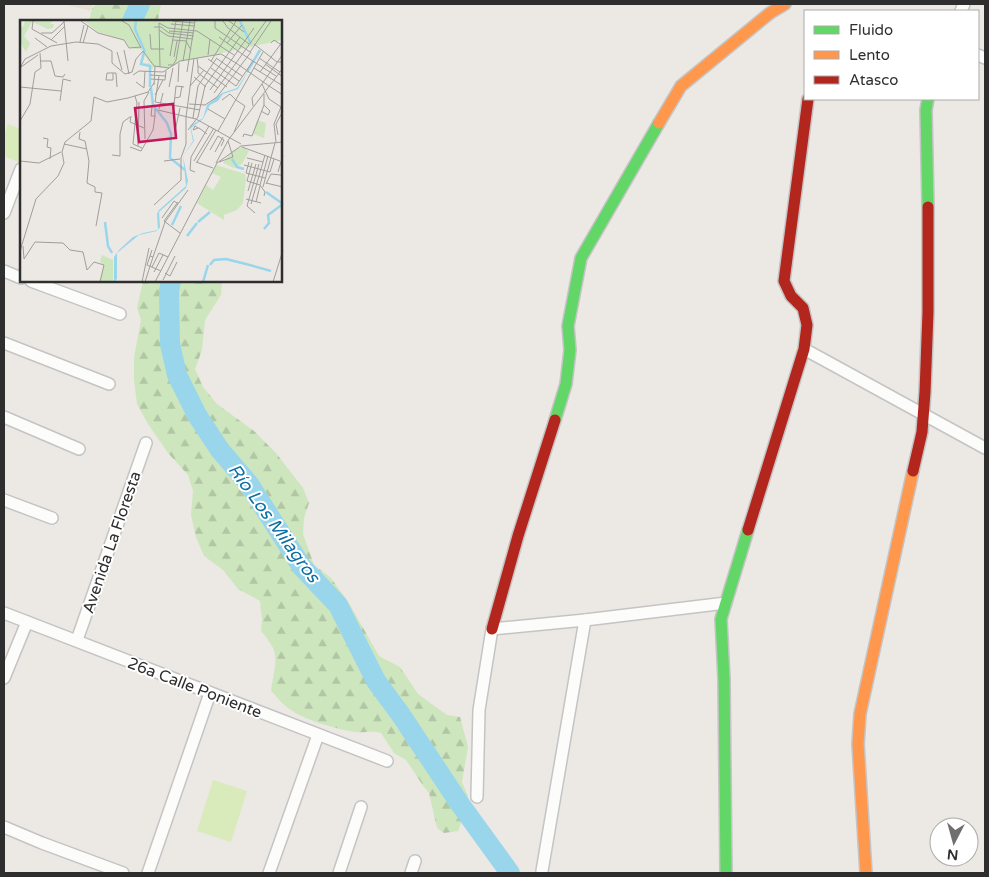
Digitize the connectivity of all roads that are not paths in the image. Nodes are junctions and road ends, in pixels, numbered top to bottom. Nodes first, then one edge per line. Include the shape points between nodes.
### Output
1 (785, 4) edge
2 (808, 100) edge
3 (928, 100) edge
4 (20, 172) edge
5 (4, 213) edge
6 (4, 272) edge
7 (20, 278) edge
8 (34, 282) edge
9 (120, 314) dead end
10 (4, 343) edge
11 (804, 349) junction
12 (108, 384) dead end
13 (924, 416) junction
14 (4, 417) edge
15 (146, 443) dead end
16 (985, 448) edge
17 (79, 449) dead end
18 (4, 500) edge
19 (52, 518) dead end
20 (726, 603) junction
21 (4, 613) edge
22 (585, 620) junction
23 (27, 622) junction
24 (492, 629) junction
25 (77, 640) junction
26 (4, 678) edge
27 (210, 693) junction
28 (318, 735) junction
29 (387, 761) dead end
30 (477, 797) dead end
31 (361, 807) dead end
32 (4, 827) edge
33 (415, 861) dead end
34 (542, 871) dead end
35 (123, 873) edge
36 (148, 873) edge
37 (269, 873) edge
38 (339, 873) edge
39 (411, 873) edge
40 (726, 873) edge
41 (866, 873) edge

1 - 24 street via 681,86 581,258 568,326 570,350 566,384
2 - 11 street via 784,281 791,296 803,308 807,325
3 - 13 street via 929,327
4 - 5 street
6 - 7 street
8 - 9 street
10 - 12 street
11 - 13 street
11 - 20 street
13 - 16 street
13 - 41 street via 860,714 858,744
14 - 17 street
15 - 25 street, Avenida La Floresta
18 - 19 street
20 - 22 street
20 - 40 street via 721,619
21 - 23 street, 26a Calle Poniente
22 - 24 street
22 - 34 street
23 - 25 street, 26a Calle Poniente
23 - 26 street
24 - 30 street via 479,710
25 - 27 street, 26a Calle Poniente
27 - 28 street, 26a Calle Poniente
27 - 36 street
28 - 29 street, 26a Calle Poniente
28 - 37 street
31 - 38 street
32 - 35 street
33 - 39 street

